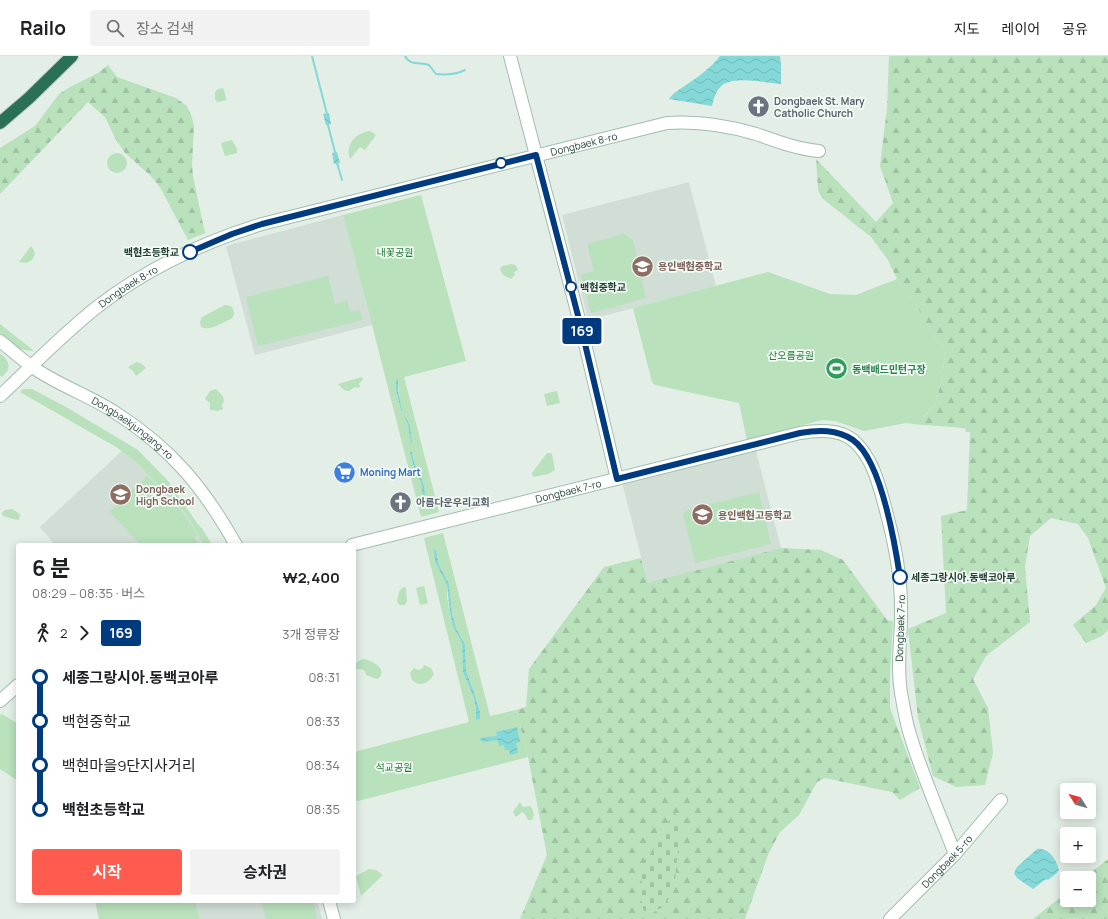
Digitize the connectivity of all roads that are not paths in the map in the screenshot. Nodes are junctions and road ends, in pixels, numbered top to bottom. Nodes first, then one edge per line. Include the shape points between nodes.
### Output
1 (72, 56) edge
2 (510, 56) edge
3 (0, 123) edge
4 (819, 151) dead end
5 (536, 155) junction
6 (0, 341) edge
7 (31, 366) junction
8 (0, 396) edge
9 (617, 479) junction
10 (235, 543) edge
11 (356, 544) edge
12 (16, 687) edge
13 (0, 701) edge
14 (1001, 800) dead end
15 (955, 854) junction
16 (330, 903) edge
17 (334, 919) edge
18 (890, 919) edge

1 - 3 highway
2 - 5 street
4 - 5 street, Dongbaek 8-ro via 725,126 685,122 657,125
5 - 7 street, Dongbaek 8-ro via 262,224 201,247 159,266 114,295 68,331
5 - 9 street
6 - 7 street, Dongbaekjungang-ro
7 - 8 street, Dongbaek 8-ro
7 - 10 street, Dongbaekjungang-ro via 115,412 148,435 171,455 207,497
9 - 11 street, Dongbaek 7-ro
9 - 15 street, Dongbaek 7-ro via 819,430 838,433 855,442 866,455 880,488 895,544 901,581 898,657 901,691 910,736
12 - 13 street
14 - 15 street, Dongbaek 5-ro
15 - 18 street, Dongbaek 5-ro
16 - 17 street

